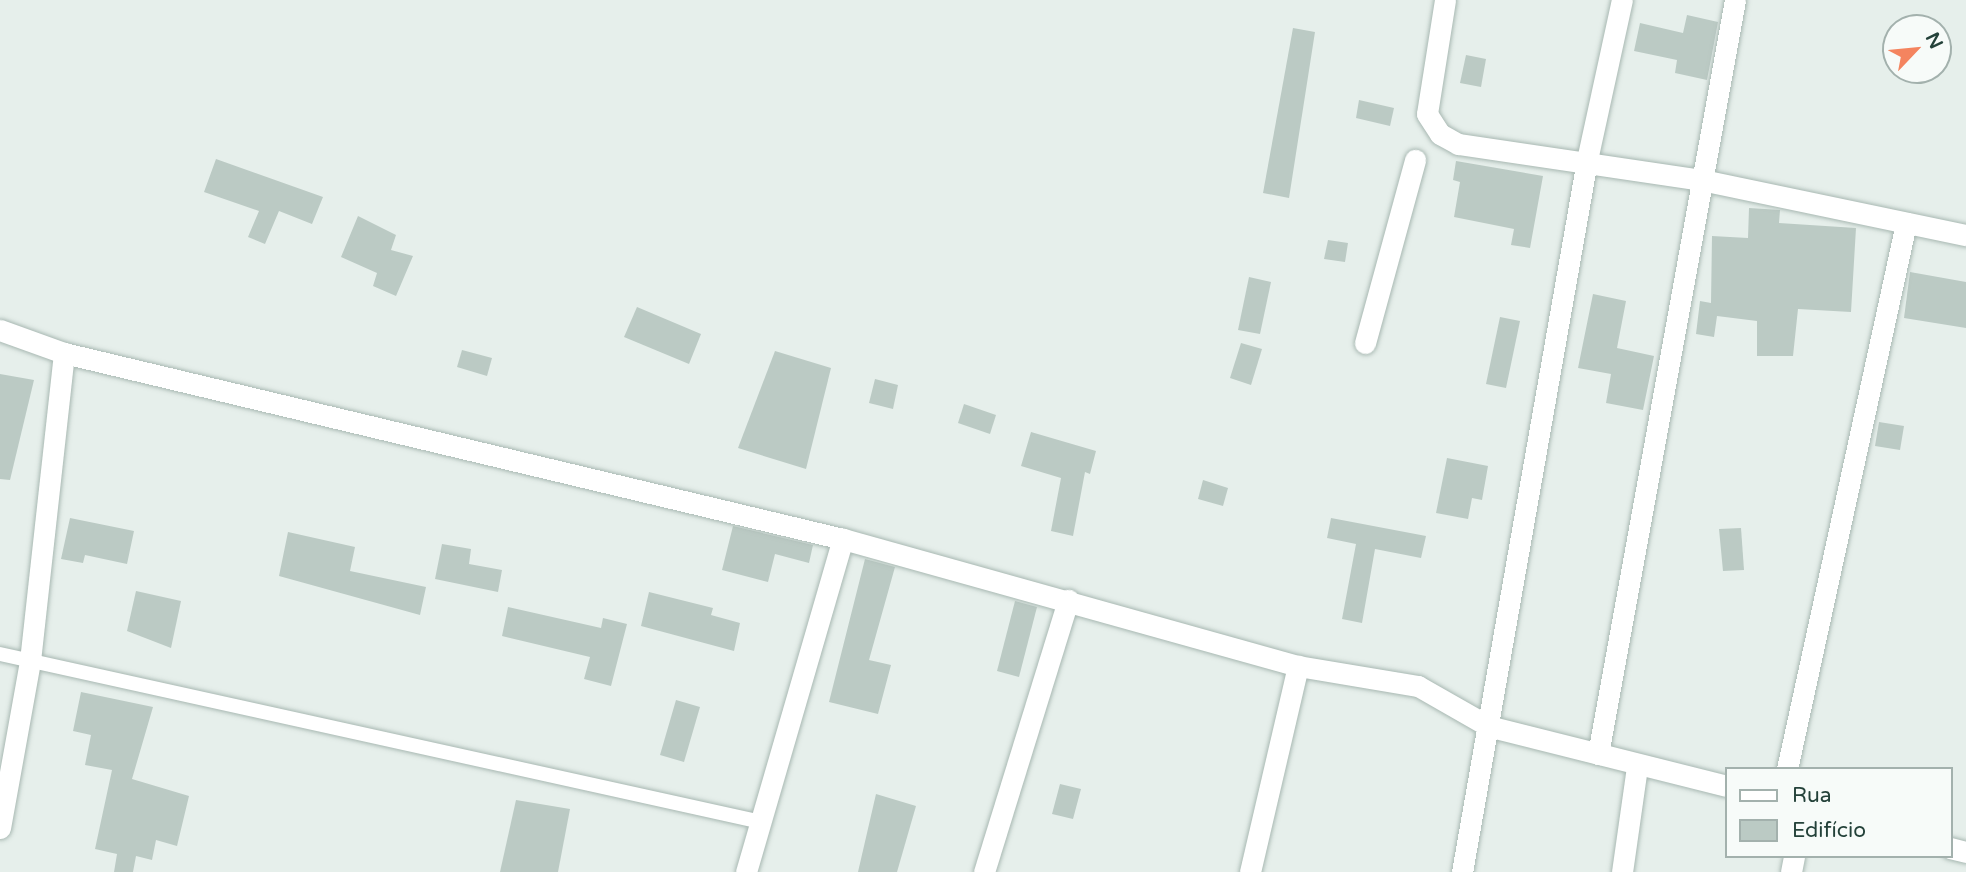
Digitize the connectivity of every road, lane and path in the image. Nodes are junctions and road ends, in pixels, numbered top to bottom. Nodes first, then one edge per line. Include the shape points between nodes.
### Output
1 (1445, 0) edge
2 (1622, 0) edge
3 (1735, 0) edge
4 (1415, 160) dead end
5 (1587, 160) junction
6 (1702, 180) junction
7 (1906, 223) junction
8 (1966, 235) edge
9 (0, 330) edge
10 (1365, 343) dead end
11 (64, 354) junction
12 (843, 539) junction
13 (1068, 600) junction
14 (0, 654) edge
15 (30, 661) junction
16 (1298, 666) junction
17 (1488, 726) junction
18 (1598, 754) junction
19 (1637, 766) junction
20 (1787, 767) edge
21 (1724, 786) edge
22 (761, 822) junction
23 (0, 828) edge
24 (746, 872) edge
25 (984, 872) edge
26 (1250, 872) edge
27 (1462, 872) edge
28 (1622, 872) edge

1 - 5 street via 1427,114 1440,134 1458,144
2 - 5 street
3 - 6 street
4 - 10 street
5 - 6 street
5 - 17 street
6 - 7 street
6 - 18 street
7 - 8 street
7 - 20 street
9 - 11 street
11 - 12 street
11 - 15 street
12 - 13 street
12 - 22 street
13 - 16 street
13 - 25 street
14 - 15 lane
15 - 22 lane
15 - 23 street
16 - 17 street via 1418,686
16 - 26 street
17 - 18 street
17 - 27 street
18 - 19 street
19 - 21 street
19 - 28 street
22 - 24 street

